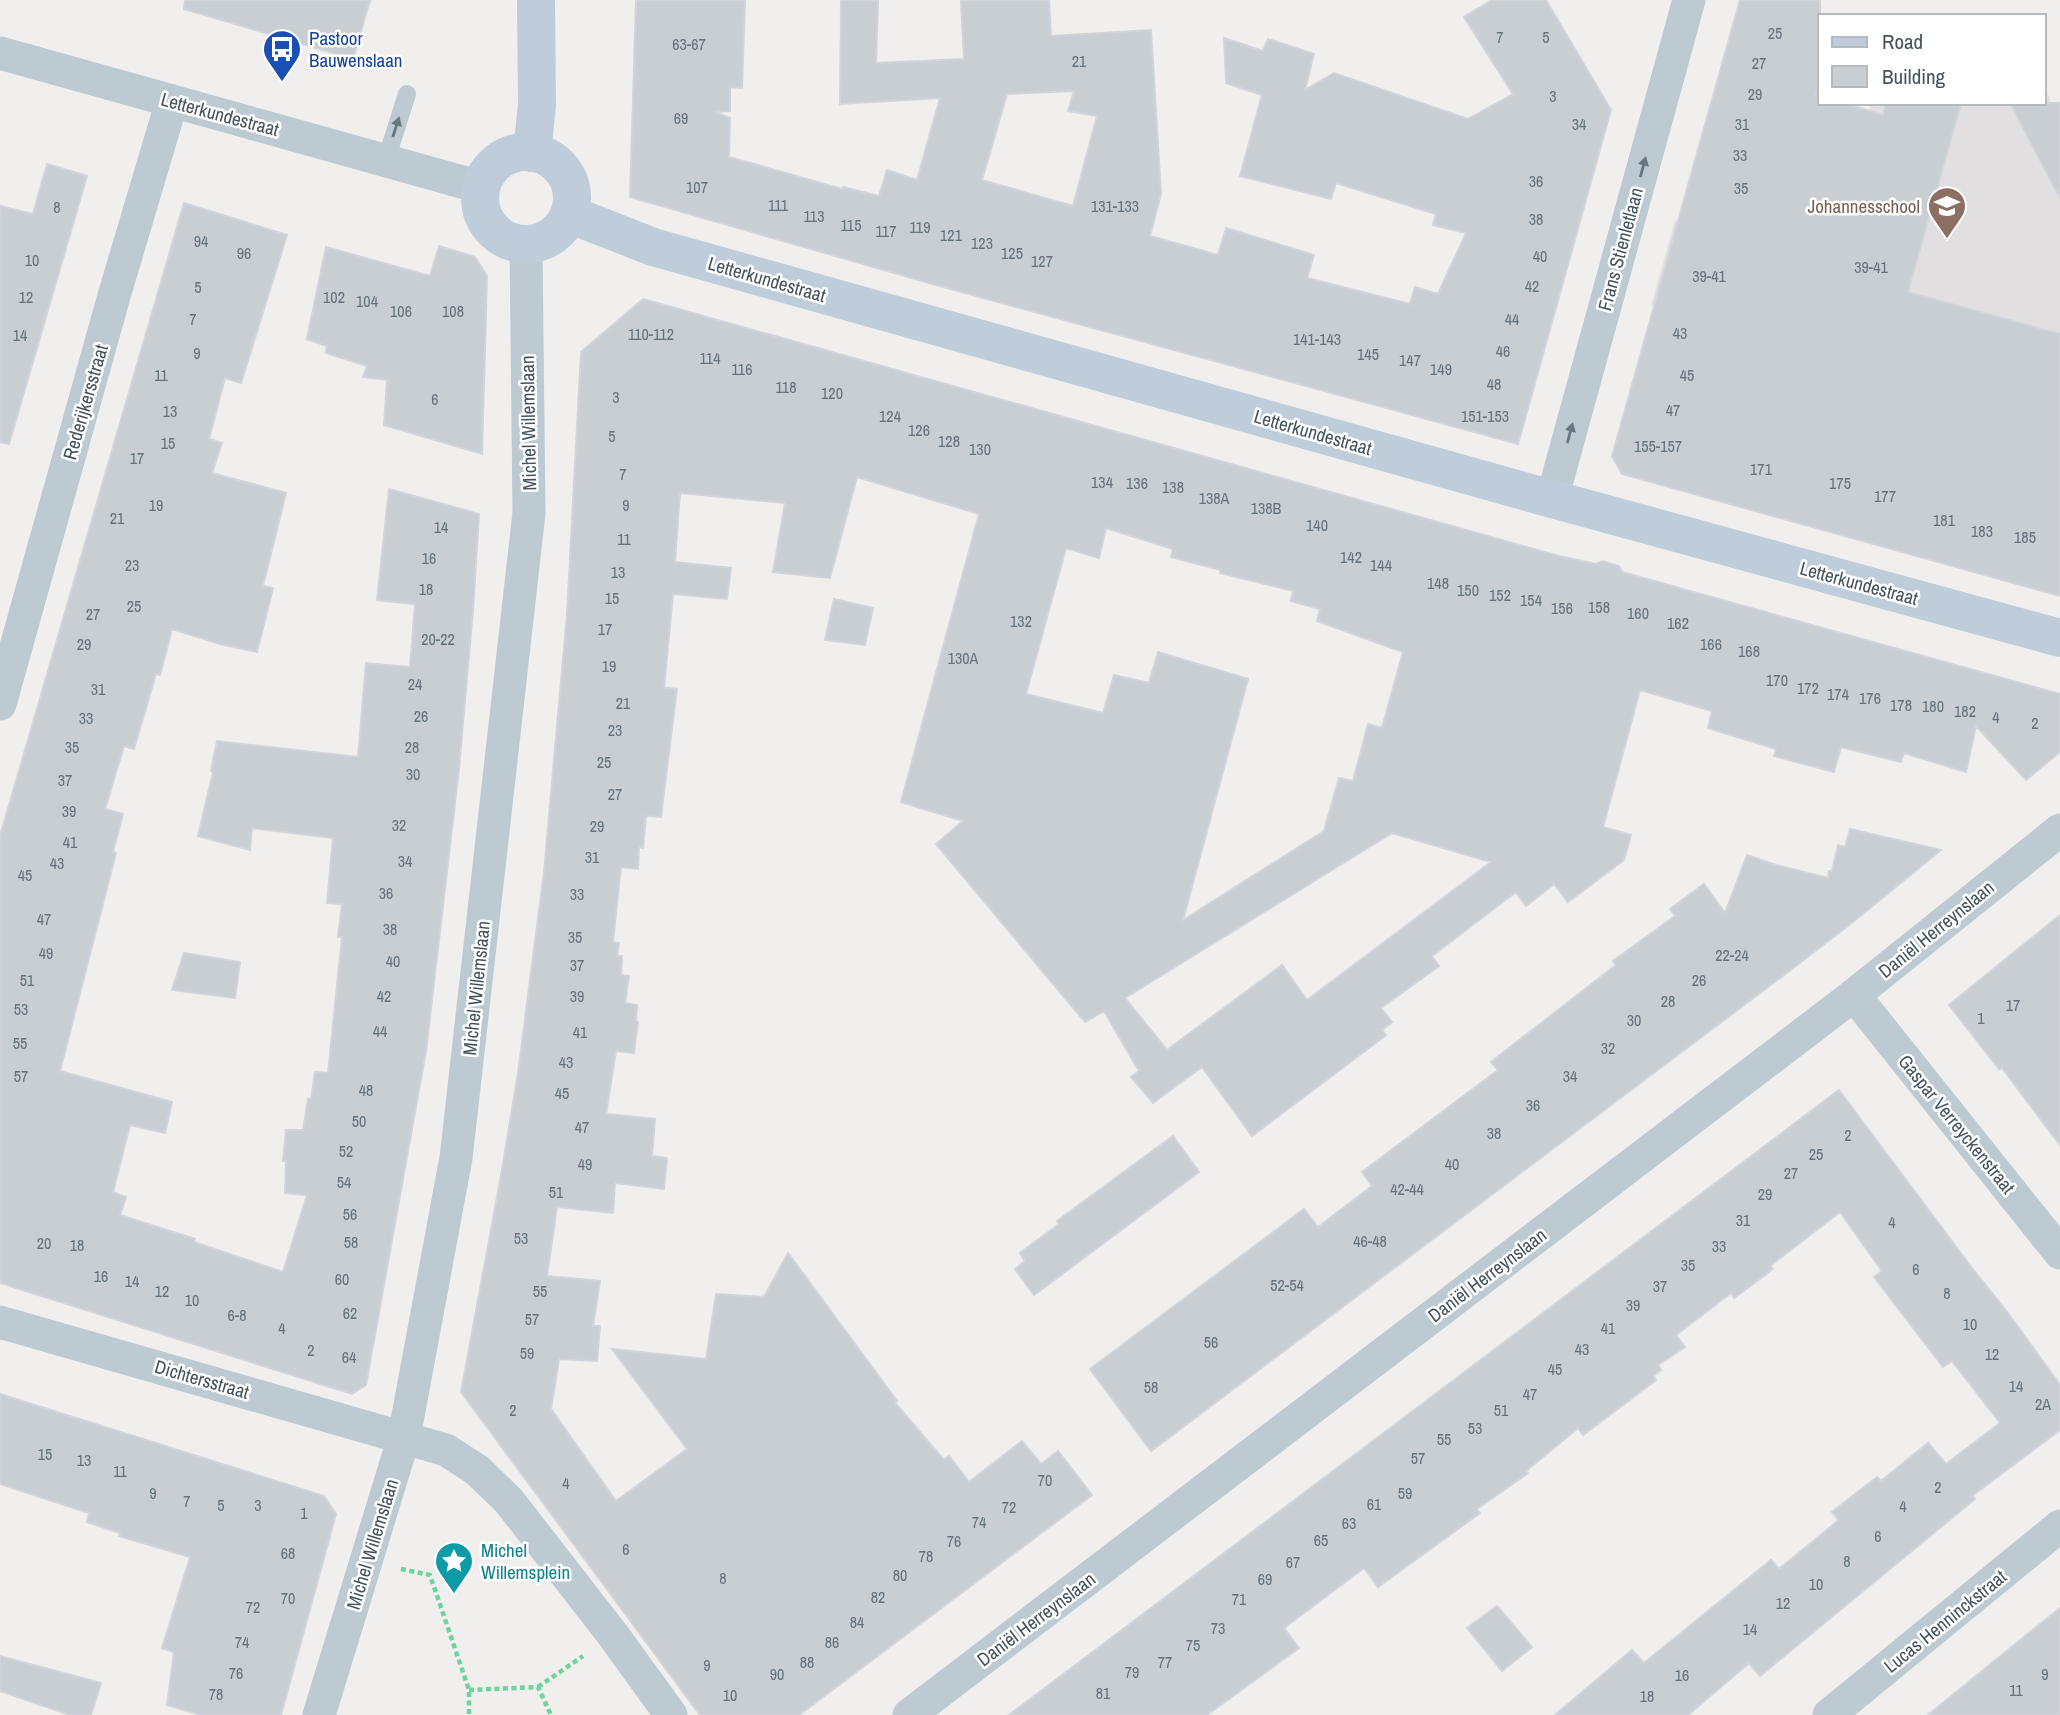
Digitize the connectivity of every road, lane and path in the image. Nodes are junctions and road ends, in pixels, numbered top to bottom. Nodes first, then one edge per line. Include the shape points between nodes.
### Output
1 (536, 0) edge
2 (1689, 0) edge
3 (0, 53) edge
4 (407, 94) dead end
5 (172, 101) junction
6 (532, 153) junction
7 (386, 160) junction
8 (481, 187) junction
9 (569, 214) junction
10 (526, 244) junction
11 (1552, 499) junction
12 (2060, 638) edge
13 (0, 704) edge
14 (2060, 830) edge
15 (1854, 995) junction
16 (2060, 1253) edge
17 (0, 1322) edge
18 (404, 1437) junction
19 (2060, 1526) edge
20 (366, 1561) junction
21 (613, 1636) junction
22 (538, 1687) junction
23 (469, 1690) junction
24 (319, 1715) edge
25 (469, 1715) edge
26 (551, 1715) edge
27 (671, 1715) edge
28 (909, 1715) edge
29 (1829, 1715) edge

1 - 6 street via 537,105
11 -> 2 street, Frans Stienletlaan
3 - 5 street, Letterkundestraat
7 -> 4 lane
5 - 7 street, Letterkundestraat
5 - 13 street, Rederijkersstraat
6 - 8 street via 511,154 497,161
6 - 9 street via 558,165 568,180
7 - 8 street, Letterkundestraat
8 - 10 street via 483,215 490,227 500,237
9 - 10 street via 553,236
9 - 11 street, Letterkundestraat via 653,247
10 - 18 street, Michel Willemslaan via 529,513 456,1158
11 - 12 street, Letterkundestraat
14 - 15 street, Daniël Herreynslaan
15 - 16 street, Gaspar Verreyckenstraat
15 - 28 street, Daniël Herreynslaan
17 - 18 street, Dichtersstraat
18 - 20 street, Michel Willemslaan
18 - 21 street via 446,1450 477,1470 509,1501
19 - 29 street, Lucas Henninckstraat
20 - 23 path via 430,1575
20 - 24 street, Michel Willemslaan
21 - 22 path
21 - 27 street
22 - 23 path
22 - 26 path
23 - 25 path

